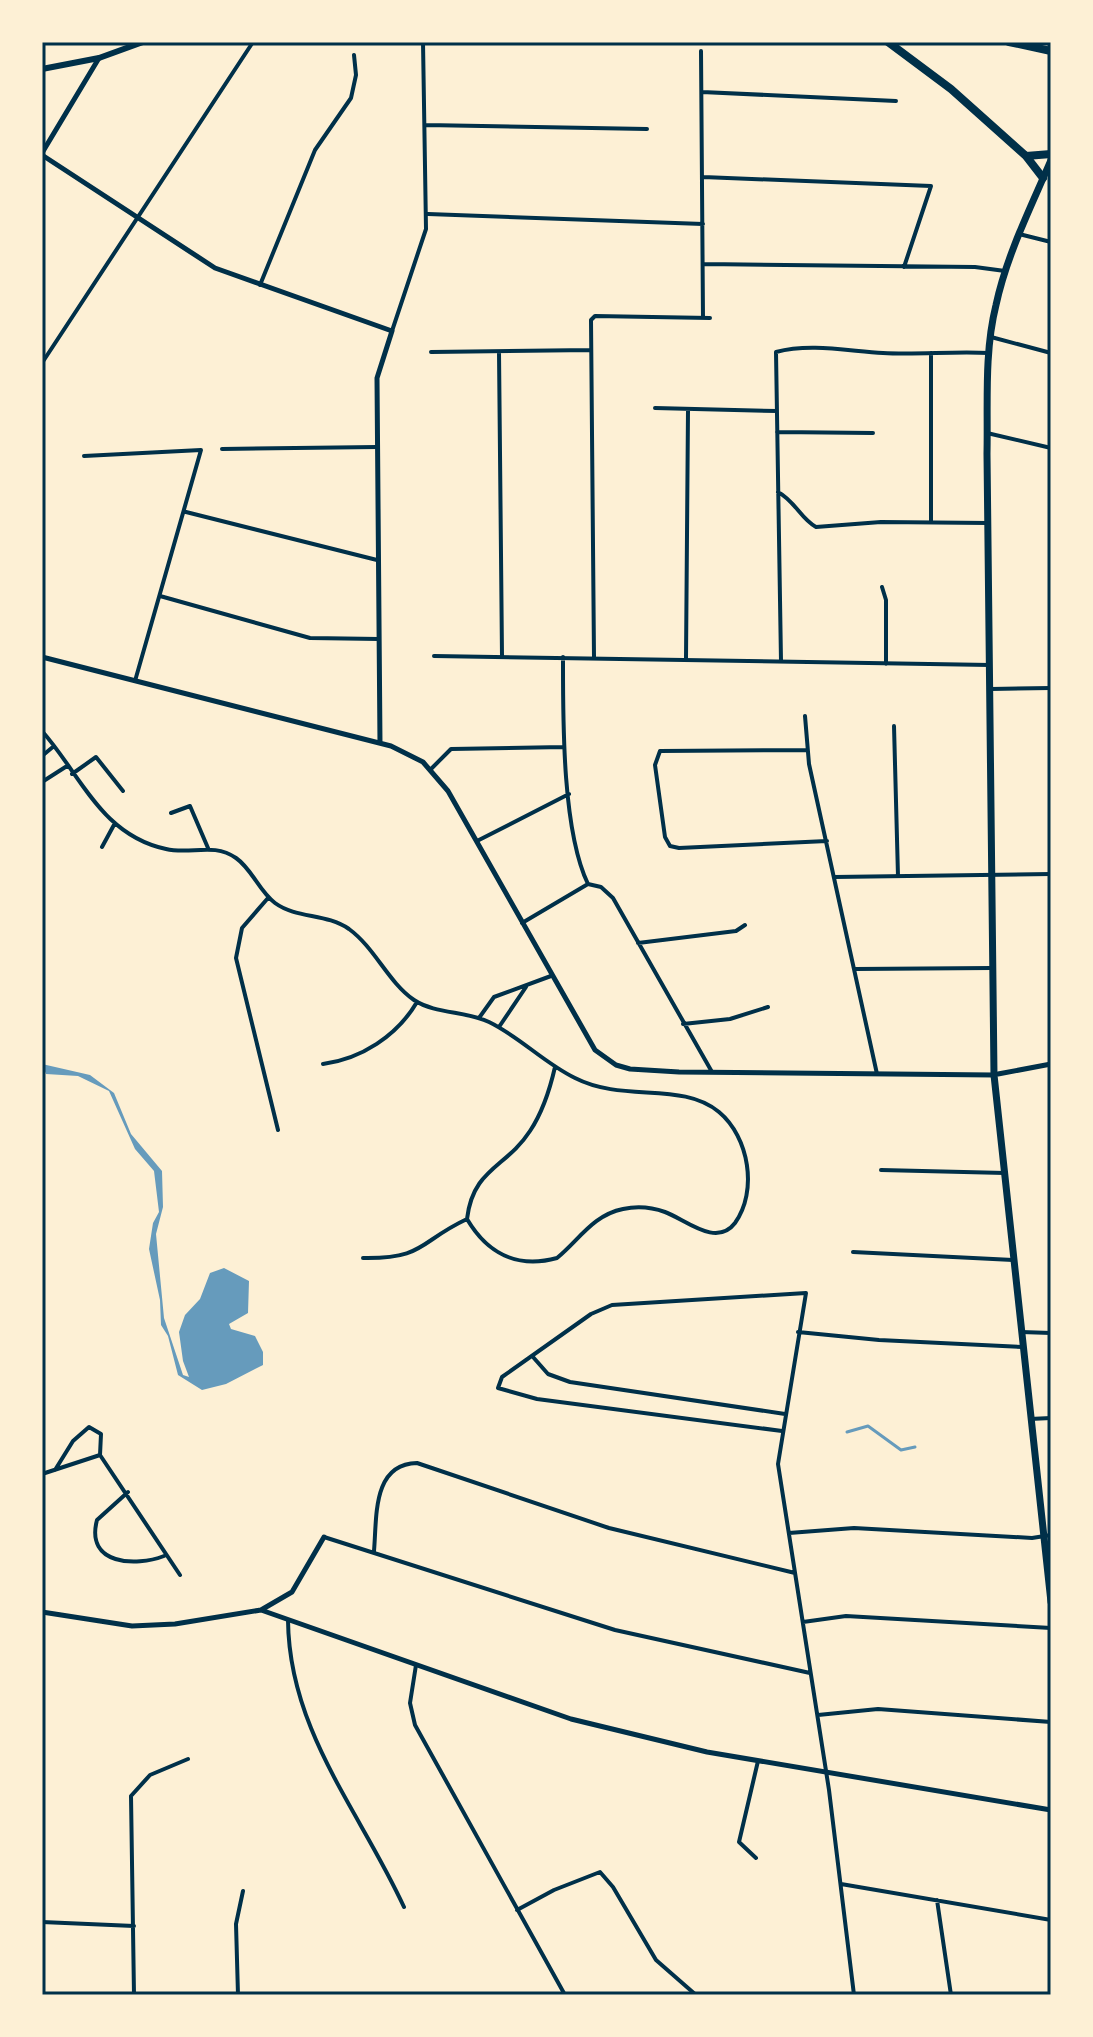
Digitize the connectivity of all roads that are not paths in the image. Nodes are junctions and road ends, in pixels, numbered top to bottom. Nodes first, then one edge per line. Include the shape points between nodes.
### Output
1 (143, 42) edge
2 (253, 42) edge
3 (423, 42) edge
4 (888, 42) edge
5 (1009, 42) edge
6 (701, 51) dead end
7 (1051, 51) edge
8 (354, 55) dead end
9 (99, 58) junction
10 (42, 69) edge
11 (702, 92) junction
12 (896, 101) dead end
13 (426, 125) junction
14 (647, 129) dead end
15 (42, 154) edge
16 (1026, 156) junction
17 (1051, 157) edge
18 (703, 177) junction
19 (1043, 178) junction
20 (428, 214) junction
21 (137, 218) junction
22 (703, 224) junction
23 (1019, 234) junction
24 (1051, 242) edge
25 (704, 264) junction
26 (904, 267) junction
27 (1005, 271) junction
28 (260, 285) junction
29 (392, 331) junction
30 (990, 337) junction
31 (591, 350) junction
32 (431, 352) dead end
33 (499, 352) junction
34 (931, 353) junction
35 (989, 353) junction
36 (1051, 353) edge
37 (42, 363) edge
38 (655, 408) dead end
39 (688, 410) junction
40 (777, 411) junction
41 (777, 432) junction
42 (873, 433) dead end
43 (987, 433) junction
44 (377, 447) junction
45 (1051, 448) edge
46 (222, 449) dead end
47 (84, 456) dead end
48 (777, 491) junction
49 (185, 512) junction
50 (931, 522) junction
51 (988, 523) junction
52 (377, 560) junction
53 (882, 587) dead end
54 (159, 595) junction
55 (379, 639) junction
56 (434, 656) dead end
57 (502, 656) junction
58 (42, 657) edge
59 (563, 657) junction
60 (594, 658) junction
61 (686, 659) junction
62 (781, 661) junction
63 (886, 664) junction
64 (990, 665) junction
65 (135, 681) junction
66 (1051, 688) edge
67 (991, 689) junction
68 (805, 716) dead end
69 (894, 726) dead end
70 (42, 731) edge
71 (380, 743) junction
72 (54, 746) junction
73 (564, 747) junction
74 (807, 750) junction
75 (42, 756) edge
76 (67, 766) junction
77 (431, 769) junction
78 (72, 774) junction
79 (42, 782) edge
80 (123, 791) dead end
81 (569, 794) junction
82 (171, 813) dead end
83 (115, 823) junction
84 (477, 841) junction
85 (827, 841) junction
86 (102, 847) dead end
87 (208, 848) junction
88 (1051, 874) edge
89 (993, 875) junction
90 (898, 876) junction
91 (834, 877) junction
92 (588, 884) junction
93 (268, 898) junction
94 (522, 923) junction
95 (745, 925) dead end
96 (638, 943) junction
97 (994, 968) junction
98 (855, 969) junction
99 (551, 976) junction
100 (526, 987) junction
101 (417, 1002) junction
102 (768, 1007) dead end
103 (479, 1018) junction
104 (683, 1024) junction
105 (499, 1027) junction
106 (323, 1064) dead end
107 (1051, 1064) edge
108 (555, 1067) junction
109 (712, 1072) junction
110 (996, 1075) junction
111 (878, 1076) junction
112 (278, 1130) dead end
113 (881, 1170) dead end
114 (1005, 1173) junction
115 (467, 1219) junction
116 (853, 1252) dead end
117 (363, 1258) dead end
118 (1013, 1260) junction
119 (798, 1332) junction
120 (1021, 1332) junction
121 (1051, 1333) edge
122 (1023, 1347) junction
123 (533, 1357) junction
124 (785, 1414) junction
125 (1051, 1418) edge
126 (1030, 1419) junction
127 (782, 1431) junction
128 (100, 1455) junction
129 (55, 1470) junction
130 (42, 1474) edge
131 (128, 1492) junction
132 (789, 1533) junction
133 (1047, 1535) edge
134 (324, 1537) joint
135 (374, 1551) junction
136 (164, 1556) junction
137 (795, 1573) junction
138 (180, 1575) dead end
139 (1051, 1602) edge
140 (261, 1610) junction
141 (42, 1612) edge
142 (288, 1620) junction
143 (803, 1622) junction
144 (1051, 1628) edge
145 (416, 1665) junction
146 (810, 1673) junction
147 (818, 1715) junction
148 (1051, 1722) edge
149 (188, 1759) dead end
150 (758, 1761) junction
151 (826, 1772) junction
152 (1051, 1810) edge
153 (756, 1858) dead end
154 (841, 1884) junction
155 (243, 1891) dead end
156 (937, 1900) junction
157 (404, 1907) dead end
158 (517, 1910) junction
159 (1051, 1920) edge
160 (42, 1922) edge
161 (134, 1926) junction
162 (134, 1995) edge
163 (238, 1995) edge
164 (565, 1995) edge
165 (696, 1995) edge
166 (854, 1995) edge
167 (951, 1995) edge

1 - 9 main road
2 - 21 street
3 - 13 street
4 - 16 highway via 932,73
5 - 7 highway
6 - 11 street
8 - 28 street via 351,98 315,150
9 - 10 main road
9 - 15 street
11 - 12 street
11 - 18 street
13 - 14 street
13 - 20 street
15 - 21 street
16 - 17 highway
16 - 19 highway
17 - 19 main road
18 - 22 street
18 - 26 street via 931,186
19 - 23 main road
20 - 22 street
20 - 29 street
21 - 28 street via 215,268
21 - 37 street
22 - 25 street
23 - 24 street
23 - 27 main road
25 - 26 street
25 - 31 street via 706,318 593,318
26 - 27 street
27 - 30 main road
28 - 29 street
29 - 44 street via 377,378
30 - 35 main road
30 - 36 street
31 - 33 street
31 - 60 street
32 - 33 street
33 - 57 street
34 - 35 street
34 - 40 street via 776,352
34 - 50 street
35 - 43 main road
38 - 39 street
39 - 40 street
39 - 61 street
40 - 41 street
41 - 42 street
41 - 48 street
43 - 45 street
43 - 51 main road
44 - 46 street
44 - 52 street
47 - 49 street via 201,450
48 - 50 street via 816,527
48 - 62 street
49 - 52 street
49 - 54 street
50 - 51 street
51 - 64 main road
52 - 55 street
53 - 63 street
54 - 55 street via 310,638
54 - 65 street
55 - 71 street
56 - 57 street
57 - 59 street
58 - 65 street
59 - 60 street
59 - 73 street
60 - 61 street
61 - 62 street
62 - 63 street
63 - 64 street
64 - 67 main road
65 - 71 street
66 - 67 street
67 - 89 main road
68 - 74 street
69 - 90 street
70 - 72 street
71 - 77 street via 411,754
72 - 75 street
72 - 76 street
73 - 77 street via 451,749
73 - 81 street
74 - 85 street
74 - 85 street via 660,751 655,765 665,837 679,848
76 - 78 street
76 - 79 street
77 - 84 street
78 - 80 street via 96,757
78 - 83 street
81 - 84 street
81 - 92 street via 576,848
82 - 87 street via 190,806
83 - 86 street
83 - 87 street via 166,849
84 - 94 street
85 - 91 street
87 - 93 street via 236,858
88 - 89 street
89 - 90 street
89 - 97 main road
90 - 91 street
91 - 98 street
92 - 94 street
92 - 96 street via 613,898
93 - 101 street via 286,910 332,920 350,930
93 - 112 street via 242,928 236,958
94 - 99 street
95 - 96 street via 736,931
96 - 104 street
97 - 98 street
97 - 110 main road
98 - 111 street
99 - 100 street
99 - 109 street via 603,1057 643,1071
100 - 103 street via 494,997
100 - 105 street
101 - 103 street
101 - 106 street via 400,1024 362,1054
102 - 104 street via 739,1017
103 - 105 street
104 - 109 street
105 - 108 street
107 - 110 street
108 - 115 street via 530,1131 481,1178
108 - 115 street via 606,1091 687,1096 719,1112 736,1131 745,1154 746,1199 735,1222 710,1233 655,1209 620,1209 598,1218 567,1250 547,1261 500,1256
109 - 111 street
110 - 111 street
110 - 114 main road
113 - 114 street
114 - 118 main road
115 - 117 street via 417,1252 393,1259
116 - 118 street
118 - 120 main road
119 - 122 street
119 - 123 street via 806,1293 612,1305 591,1314
119 - 124 street
120 - 121 street
120 - 122 main road
122 - 126 main road
123 - 124 street via 553,1378 570,1382
123 - 127 street via 502,1377 498,1388 537,1399
124 - 127 street
125 - 126 street
126 - 133 main road
127 - 132 street via 778,1464
128 - 129 street
128 - 129 street via 101,1434 89,1427
128 - 131 street
129 - 130 street
131 - 136 street
131 - 136 street via 97,1520 102,1547 126,1563
132 - 133 street via 854,1528
132 - 137 street
133 - 139 main road
134 - 135 street
134 - 140 street via 292,1592
135 - 137 street via 385,1478 399,1465 417,1463 595,1524
135 - 146 street via 615,1630
136 - 138 street
137 - 143 street
140 - 141 street via 132,1626
140 - 142 street
142 - 145 street
142 - 157 street via 291,1668 314,1743
143 - 144 street via 846,1616
143 - 146 street
145 - 150 street via 539,1711
145 - 158 street via 410,1703 415,1725
146 - 147 street
147 - 148 street via 878,1709
147 - 151 street
149 - 161 street via 150,1775 131,1796
150 - 151 street
150 - 153 street via 739,1842
151 - 152 street
151 - 154 street
154 - 156 street
154 - 166 street
155 - 163 street via 236,1924
156 - 159 street
156 - 167 street
158 - 164 street
158 - 165 street via 600,1872 656,1960
160 - 161 street
161 - 162 street

